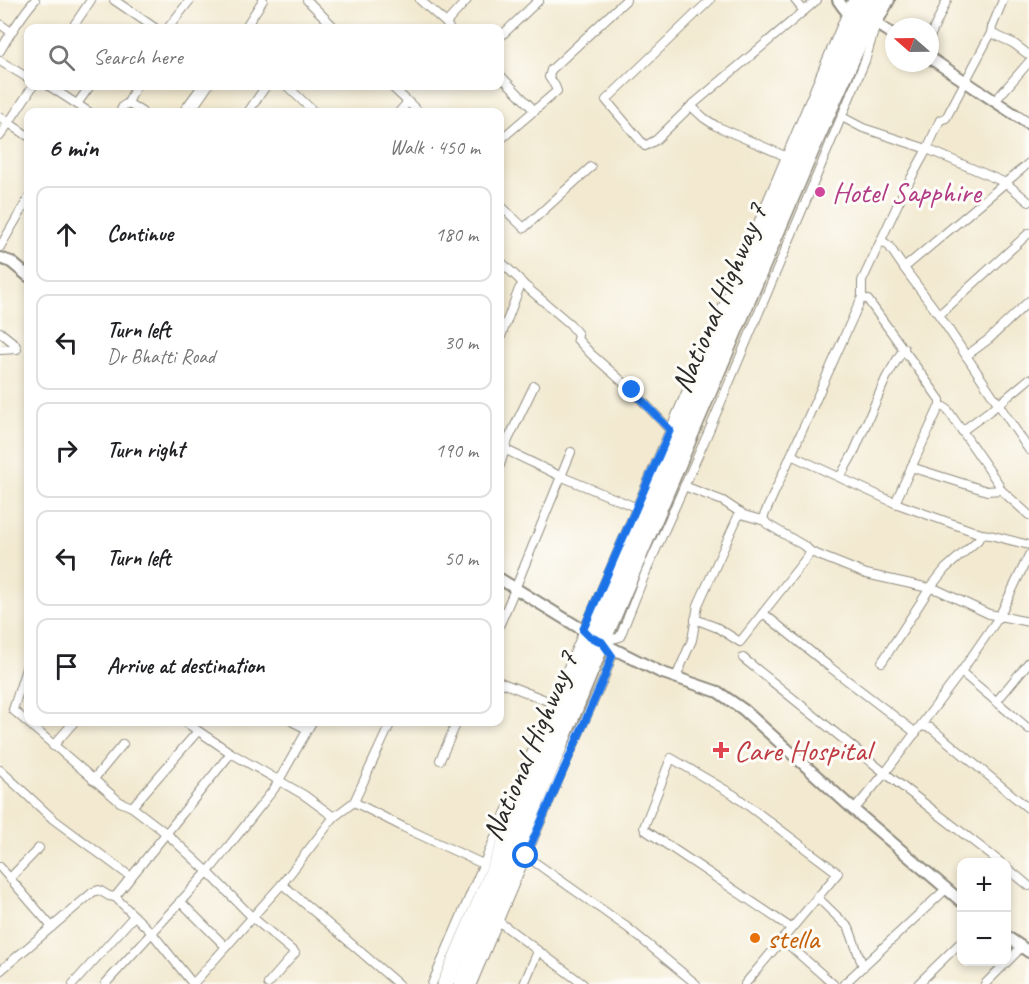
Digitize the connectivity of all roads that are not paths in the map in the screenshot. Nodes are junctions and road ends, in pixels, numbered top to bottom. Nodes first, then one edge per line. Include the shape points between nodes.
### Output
1 (22, 0) edge
2 (91, 0) edge
3 (114, 0) edge
4 (190, 0) edge
5 (259, 0) edge
6 (263, 0) edge
7 (308, 0) edge
8 (420, 0) edge
9 (467, 0) edge
10 (539, 0) edge
11 (626, 0) edge
12 (710, 0) edge
13 (795, 0) edge
14 (817, 0) edge
15 (838, 0) edge
16 (878, 0) edge
17 (890, 0) edge
18 (947, 0) edge
19 (1003, 0) edge
20 (33, 3) edge
21 (804, 11) junction
22 (861, 11) edge
23 (939, 18) edge
24 (0, 24) edge
25 (75, 24) edge
26 (149, 24) edge
27 (171, 24) edge
28 (243, 24) edge
29 (248, 24) edge
30 (331, 24) edge
31 (446, 24) edge
32 (449, 24) edge
33 (885, 28) edge
34 (11, 32) junction
35 (504, 33) edge
36 (991, 33) junction
37 (0, 51) edge
38 (1029, 55) edge
39 (0, 61) edge
40 (1029, 62) edge
41 (939, 64) edge
42 (24, 76) edge
43 (504, 79) edge
44 (965, 81) junction
45 (30, 90) edge
46 (55, 90) edge
47 (87, 90) edge
48 (134, 90) edge
49 (199, 90) edge
50 (205, 90) edge
51 (263, 90) edge
52 (291, 90) edge
53 (396, 90) edge
54 (996, 101) junction
55 (408, 102) junction
56 (128, 103) junction
57 (76, 104) junction
58 (691, 106) junction
59 (82, 108) edge
60 (122, 108) edge
61 (136, 108) edge
62 (186, 108) edge
63 (193, 108) edge
64 (251, 108) edge
65 (310, 108) edge
66 (403, 108) edge
67 (415, 108) edge
68 (535, 111) junction
69 (0, 117) edge
70 (842, 117) junction
71 (9, 123) junction
72 (1029, 123) edge
73 (24, 133) edge
74 (0, 136) edge
75 (504, 137) edge
76 (927, 149) junction
77 (785, 156) junction
78 (1029, 163) edge
79 (591, 167) dead end
80 (1006, 183) junction
81 (1029, 202) edge
82 (24, 206) edge
83 (504, 209) edge
84 (1029, 233) edge
85 (881, 240) junction
86 (0, 247) edge
87 (0, 258) edge
88 (504, 265) edge
89 (904, 268) junction
90 (24, 273) edge
91 (523, 284) junction
92 (862, 297) junction
93 (1029, 302) edge
94 (939, 315) junction
95 (504, 329) edge
96 (0, 332) edge
97 (904, 348) junction
98 (0, 350) edge
99 (966, 356) junction
100 (1029, 379) edge
101 (534, 386) dead end
102 (999, 404) junction
103 (940, 405) junction
104 (670, 430) junction
105 (962, 431) junction
106 (504, 445) edge
107 (504, 449) edge
108 (1029, 450) edge
109 (570, 452) dead end
110 (791, 455) junction
111 (911, 466) junction
112 (560, 476) junction
113 (840, 477) junction
114 (684, 486) junction
115 (1001, 490) junction
116 (894, 503) junction
117 (640, 509) junction
118 (740, 512) junction
119 (1029, 515) edge
120 (762, 520) junction
121 (981, 534) junction
122 (1029, 545) edge
123 (811, 552) junction
124 (1029, 555) edge
125 (1027, 564) edge
126 (504, 582) edge
127 (930, 588) junction
128 (515, 589) junction
129 (763, 613) junction
130 (504, 615) edge
131 (999, 617) junction
132 (695, 619) junction
133 (1029, 622) edge
134 (592, 637) junction
135 (743, 658) dead end
136 (882, 662) dead end
137 (1029, 662) edge
138 (961, 672) junction
139 (24, 675) edge
140 (676, 677) junction
141 (504, 684) edge
142 (996, 702) junction
143 (553, 703) junction
144 (24, 720) edge
145 (31, 726) edge
146 (70, 726) edge
147 (192, 726) edge
148 (308, 726) edge
149 (389, 726) edge
150 (455, 726) edge
151 (1029, 729) edge
152 (198, 730) junction
153 (918, 730) junction
154 (123, 744) dead end
155 (53, 746) junction
156 (231, 753) junction
157 (440, 760) dead end
158 (0, 770) edge
159 (885, 772) junction
160 (93, 780) junction
161 (278, 781) junction
162 (354, 802) junction
163 (132, 807) junction
164 (1029, 809) edge
165 (854, 810) junction
166 (334, 817) junction
167 (166, 833) junction
168 (39, 848) dead end
169 (526, 856) junction
170 (995, 858) edge
171 (483, 864) junction
172 (0, 867) edge
173 (207, 871) junction
174 (1011, 871) edge
175 (131, 877) junction
176 (10, 878) junction
177 (282, 884) junction
178 (1029, 886) edge
179 (946, 889) junction
180 (115, 897) junction
181 (817, 897) junction
182 (957, 898) edge
183 (180, 901) junction
184 (134, 916) junction
185 (252, 917) junction
186 (498, 921) junction
187 (52, 927) junction
188 (791, 928) junction
189 (152, 933) junction
190 (782, 939) junction
191 (1011, 939) edge
192 (957, 946) edge
193 (226, 947) junction
194 (1025, 949) edge
195 (538, 951) junction
196 (863, 967) junction
197 (0, 970) edge
198 (691, 983) edge
199 (73, 984) edge
200 (105, 984) edge
201 (193, 984) edge
202 (268, 984) edge
203 (399, 984) edge
204 (432, 984) edge
205 (445, 984) edge
206 (461, 984) edge
207 (472, 984) edge
208 (524, 984) edge
209 (583, 984) edge
210 (745, 984) edge
211 (833, 984) edge
212 (844, 984) edge
213 (918, 984) edge
214 (986, 984) edge

1 - 20 street
2 - 25 street
3 - 26 street
4 - 27 street
5 - 28 street
6 - 29 street
7 - 30 street
8 - 31 street
9 - 32 street
10 - 35 street
11 - 68 street via 552,70 549,77 557,92
12 - 58 street via 606,99 645,146
13 - 21 street
14 - 21 street
15 - 22 main road
16 - 22 highway, National Highway 7
17 - 22 main road
18 - 23 street
19 - 36 street
20 - 34 street
21 - 58 street
22 - 33 main road
22 - 70 street via 865,61
22 - 77 street
22 - 117 highway
22 - 134 highway, National Highway 7 via 810,153
24 - 34 street
34 - 37 street
36 - 38 street
36 - 44 street
39 - 42 street
40 - 54 street
41 - 44 main road
43 - 68 street
44 - 54 main road
44 - 76 street
45 - 71 street
46 - 57 street
47 - 57 street
48 - 56 street
49 - 62 street
50 - 63 street
51 - 64 street
52 - 65 street
53 - 55 street
54 - 72 main road
55 - 66 street
55 - 67 street
56 - 60 street
56 - 61 street
57 - 59 street
58 - 77 street via 716,126
68 - 75 street
69 - 71 street
70 - 76 street
70 - 114 street
71 - 73 street
71 - 74 street
76 - 80 street
76 - 85 street
77 - 104 street
78 - 80 street
79 - 83 street via 524,228
80 - 81 street
80 - 89 street
82 - 86 street
84 - 94 street
85 - 89 street
85 - 92 street via 862,281
87 - 90 main road
88 - 91 street
89 - 94 street
91 - 95 street
91 - 104 street via 570,324 591,354
92 - 97 street
92 - 110 street
93 - 99 street
94 - 99 street
96 - 98 street via 17,349
97 - 103 street
97 - 113 street
99 - 102 street
100 - 102 street
101 - 106 street
102 - 105 street
102 - 108 street
103 - 105 street
103 - 111 street
104 - 117 street
105 - 115 street
107 - 112 street
109 - 112 street
110 - 113 street
110 - 120 street
111 - 115 street via 987,491
111 - 116 street
112 - 117 street
112 - 128 street
113 - 116 street
114 - 118 street
114 - 134 street via 620,637
115 - 119 street
116 - 121 street
117 - 134 highway
118 - 120 street
118 - 132 street
120 - 123 street
121 - 122 street
121 - 127 street
123 - 127 street via 866,574
123 - 129 street
124 - 125 street
125 - 131 street
126 - 128 main road
127 - 131 street
127 - 136 street
128 - 130 street
128 - 134 main road
129 - 132 street via 740,642
129 - 153 street
131 - 133 street
131 - 138 street
132 - 140 street via 692,640
134 - 140 main road
134 - 143 street
134 - 169 street via 612,656
134 - 205 highway
134 - 206 highway, National Highway 7
135 - 159 street
137 - 142 street
138 - 142 street
138 - 153 street
139 - 144 street via 13,710
140 - 165 main road via 718,692 744,710
141 - 143 street
142 - 151 street
143 - 171 street
145 - 155 street
146 - 155 street
147 - 152 street
148 - 161 street
149 - 162 street
150 - 157 street
152 - 156 street
152 - 163 street
153 - 159 street
153 - 164 street via 931,728
154 - 160 street
155 - 160 street
156 - 161 street
156 - 167 street
158 - 175 street via 53,819
159 - 165 street
159 - 170 street
160 - 163 street
161 - 166 street
161 - 173 street
162 - 166 street
162 - 171 street
163 - 167 street
165 - 179 main road
166 - 177 street
167 - 173 street
167 - 175 street
168 - 176 street
169 - 186 street
169 - 198 street via 628,928
171 - 204 street
172 - 176 street
173 - 183 street
173 - 185 street
174 - 178 street
175 - 180 street
176 - 187 street
177 - 185 street
177 - 203 street
179 - 182 main road
179 - 196 street
180 - 184 street
180 - 187 street via 99,890 93,892
181 - 188 street
181 - 188 street via 838,873 734,795 671,758 645,830
181 - 196 street via 849,928
183 - 189 street
183 - 193 street
184 - 189 street
184 - 199 street
185 - 193 street
185 - 202 street via 294,953
186 - 195 street
186 - 207 street
187 - 197 street
188 - 190 street
189 - 200 street
189 - 201 street
190 - 210 street
190 - 211 street
191 - 194 main road
192 - 213 street
193 - 201 street
194 - 214 street via 1016,953
195 - 208 street
195 - 209 street
196 - 212 street

